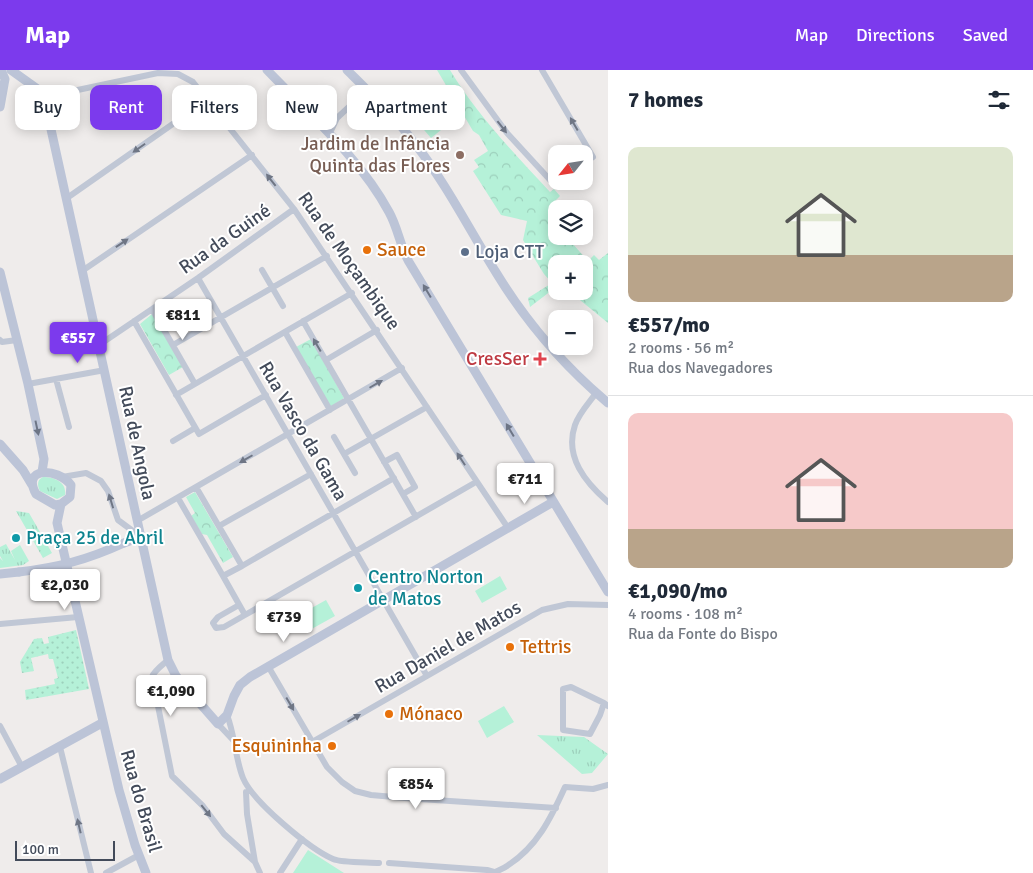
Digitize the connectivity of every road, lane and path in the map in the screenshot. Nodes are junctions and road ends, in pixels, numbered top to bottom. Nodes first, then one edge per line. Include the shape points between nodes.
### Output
1 (10, 70) edge
2 (267, 70) edge
3 (347, 70) edge
4 (542, 70) edge
5 (464, 71) edge
6 (18, 73) edge
7 (4, 77) edge
8 (33, 85) edge
9 (195, 85) edge
10 (362, 85) edge
11 (80, 90) edge
12 (0, 107) edge
13 (347, 109) edge
14 (172, 124) edge
15 (52, 130) edge
16 (232, 130) edge
17 (403, 130) edge
18 (329, 135) junction
19 (586, 145) edge
20 (252, 154) junction
21 (548, 178) edge
22 (67, 198) junction
23 (294, 209) junction
24 (327, 256) junction
25 (262, 270) dead end
26 (82, 271) junction
27 (0, 272) edge
28 (198, 278) junction
29 (272, 287) junction
30 (352, 293) junction
31 (283, 306) dead end
32 (152, 309) junction
33 (220, 317) junction
34 (134, 321) junction
35 (303, 321) junction
36 (377, 330) junction
37 (285, 332) junction
38 (17, 340) junction
39 (1, 342) edge
40 (173, 344) junction
41 (99, 345) junction
42 (243, 356) junction
43 (326, 360) junction
44 (402, 368) junction
45 (105, 370) junction
46 (56, 379) junction
47 (28, 384) junction
48 (196, 384) junction
49 (596, 393) junction
50 (176, 395) junction
51 (266, 395) junction
52 (348, 399) junction
53 (608, 402) edge
54 (427, 407) junction
55 (330, 410) junction
56 (69, 427) dead end
57 (197, 431) junction
58 (288, 434) junction
59 (334, 437) dead end
60 (371, 439) junction
61 (173, 440) dead end
62 (0, 444) edge
63 (344, 454) junction
64 (384, 462) junction
65 (23, 470) junction
66 (355, 472) dead end
67 (40, 473) junction
68 (311, 474) junction
69 (62, 477) junction
70 (394, 478) junction
71 (476, 482) junction
72 (32, 485) junction
73 (196, 487) junction
74 (403, 494) junction
75 (178, 498) junction
76 (47, 500) junction
77 (553, 502) junction
78 (608, 502) edge
79 (61, 504) junction
80 (333, 513) junction
81 (416, 517) junction
82 (138, 521) junction
83 (57, 523) junction
84 (219, 526) junction
85 (508, 528) junction
86 (141, 537) junction
87 (356, 552) junction
88 (242, 566) junction
89 (0, 574) edge
90 (223, 576) junction
91 (608, 592) edge
92 (383, 599) junction
93 (239, 605) junction
94 (608, 605) edge
95 (245, 616) junction
96 (78, 617) junction
97 (0, 624) edge
98 (168, 660) junction
99 (268, 666) junction
100 (427, 676) junction
101 (606, 704) edge
102 (227, 715) junction
103 (102, 724) junction
104 (218, 724) junction
105 (0, 726) edge
106 (234, 741) junction
107 (312, 742) junction
108 (60, 746) junction
109 (22, 767) junction
110 (0, 780) edge
111 (608, 785) edge
112 (246, 792) dead end
113 (556, 808) junction
114 (302, 839) junction
115 (139, 855) junction
116 (255, 862) junction
117 (379, 863) dead end
118 (389, 863) dead end
119 (91, 873) edge
120 (106, 873) edge
121 (146, 873) edge
122 (260, 873) edge
123 (280, 873) edge
124 (494, 873) edge

1 - 6 street
1 - 7 street
2 - 18 street
3 - 10 street
19 -> 4 street
5 -> 21 street via 507,133
6 - 7 street via 9,79
6 - 8 street
7 - 12 street
9 - 11 street, Rua de Moçambique via 172,73 158,73
13 - 18 street via 337,118
14 -> 22 street
15 - 22 street, Rua de Angola
16 - 20 street, Rua de Moçambique
17 - 49 street via 422,154 496,274 542,338
77 -> 18 street via 409,262 390,213 358,165
23 -> 20 street, Rua de Moçambique
26 -> 20 street
22 - 26 street, Rua de Angola
23 - 24 street, Rua de Moçambique
23 - 28 street, Rua da Guiné
24 - 29 street
24 - 30 street, Rua de Moçambique
25 - 29 street
26 - 41 street, Rua de Angola
27 - 38 street
28 - 32 street, Rua da Guiné
28 - 33 street, Rua Vasco da Gama
29 - 31 street
29 - 33 street
30 - 35 street
30 - 36 street, Rua de Moçambique
32 - 34 street, Rua da Guiné
32 - 40 street
33 - 40 street
33 - 42 street, Rua Vasco da Gama
34 - 41 street, Rua da Guiné
34 - 50 street
35 - 37 street
43 -> 35 street
36 - 43 street
36 - 44 street, Rua de Moçambique
37 - 42 street
37 - 55 street
38 - 39 street
38 - 47 street
40 - 48 street
41 - 45 street, Rua de Angola
42 - 48 street
42 - 51 street, Rua Vasco da Gama
43 - 52 street
52 -> 44 street
44 - 54 street, Rua de Moçambique
45 - 46 street
45 - 82 street, Rua de Angola
46 - 47 street
46 - 56 street
47 -> 67 street via 44,458
48 - 50 street
49 - 53 street
49 - 78 street via 575,426 572,444 585,480
50 - 57 street
51 - 57 street
51 - 58 street, Rua Vasco da Gama
52 - 55 street
52 - 60 street
54 - 60 street
71 -> 54 street, Rua de Moçambique
55 - 58 street
57 - 61 street
58 - 68 street, Rua Vasco da Gama
58 -> 73 street
59 - 63 street
60 - 63 street
60 - 64 street
62 - 65 street
63 - 66 street
64 - 70 street
64 - 74 street via 397,455 415,487
65 - 67 street
65 - 72 street
67 - 69 street via 46,471
67 - 72 street
68 - 80 street, Rua Vasco da Gama
68 - 84 street
69 - 79 street, Rua do Brasil via 71,485 71,492 70,498
86 -> 69 street via 118,520 101,481 86,473
70 - 74 street
70 - 80 street
71 - 81 street
71 - 85 street, Rua de Moçambique
72 - 76 street via 36,494
73 - 75 street
73 - 84 street
74 - 81 street
75 - 82 street
75 - 90 street
76 - 79 street
76 - 83 street
77 - 85 street
77 - 91 street
79 - 83 street, Rua do Brasil
80 - 87 street, Rua Vasco da Gama
80 - 88 street
81 - 87 street
82 - 86 street, Rua de Angola
83 - 96 street, Rua do Brasil
84 - 88 street
85 - 92 street
86 - 89 street, bridge via 76,562
86 - 98 street, Rua de Angola
87 - 92 street, Rua Vasco da Gama
87 - 95 street
88 - 90 street
90 - 93 street
92 - 99 street
92 - 100 street, Rua Vasco da Gama
93 - 95 street
93 - 95 street via 213,623 216,628
94 - 100 street, Rua Daniel de Matos via 568,604 542,610
96 - 97 street
96 - 103 street, Rua do Brasil
98 - 104 street, Rua de Angola via 176,676
98 -> 116 street via 150,678 172,776 203,806 224,834
99 - 102 street via 240,685
99 -> 107 street
107 -> 100 street, Rua Daniel de Matos
101 - 101 street via 570,687 563,689 563,730 590,734
102 - 104 street
102 - 106 street
103 - 108 street
103 - 115 street, Rua do Brasil
104 - 106 street
105 - 109 street
106 - 114 street via 248,788 269,812
107 - 113 street via 342,782 365,794
108 - 109 street
119 -> 108 street
109 - 110 street
111 - 113 street via 593,789 565,787
112 - 116 street
113 - 124 street via 528,849
114 - 117 street via 334,860
114 - 123 street
115 - 120 street
115 - 121 street, Rua do Brasil
116 - 122 street
118 - 124 street

